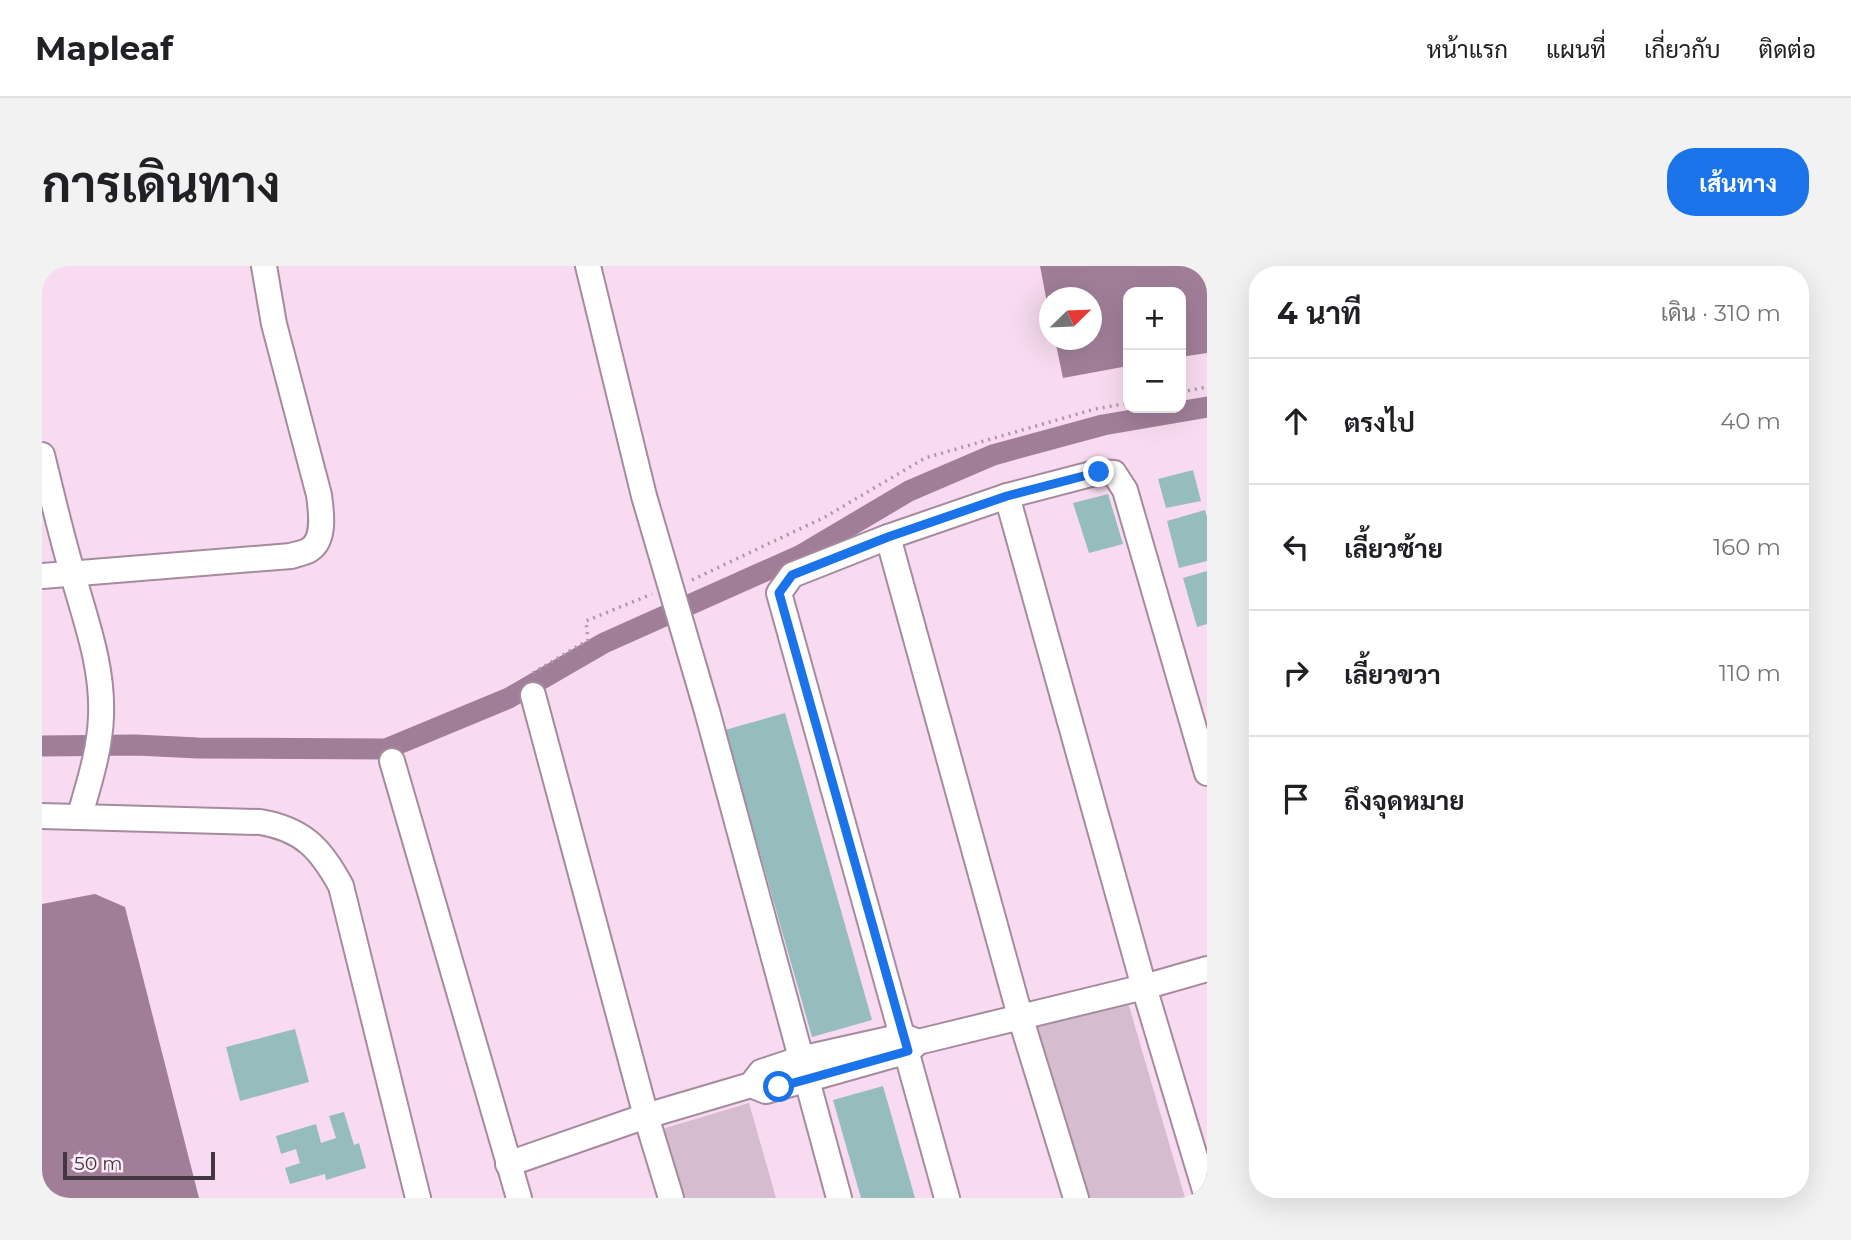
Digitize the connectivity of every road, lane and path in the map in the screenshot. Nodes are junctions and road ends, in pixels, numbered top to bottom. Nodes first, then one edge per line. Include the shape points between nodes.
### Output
1 (264, 266) edge
2 (588, 266) edge
3 (1207, 387) edge
4 (1186, 391) edge
5 (1123, 404) edge
6 (42, 455) edge
7 (1007, 496) junction
8 (888, 537) junction
9 (72, 574) junction
10 (42, 576) edge
11 (691, 580) dead end
12 (654, 593) dead end
13 (533, 684) joint
14 (392, 761) dead end
15 (1207, 773) edge
16 (42, 816) edge
17 (80, 816) junction
18 (1207, 969) edge
19 (1144, 987) junction
20 (1020, 1016) junction
21 (910, 1043) junction
22 (803, 1070) junction
23 (646, 1116) junction
24 (509, 1164) junction
25 (1207, 1197) edge
26 (418, 1198) edge
27 (519, 1198) edge
28 (671, 1198) edge
29 (839, 1198) edge
30 (947, 1198) edge
31 (1076, 1198) edge

1 - 9 street via 274,324 319,495 322,513 317,541 310,550 292,556
2 - 22 street, bridge via 644,496
3 - 4 path
5 - 11 path via 925,458 825,517
6 - 9 street
7 - 8 street
7 - 15 street via 1099,472 1114,473 1125,490
7 - 19 street
8 - 20 street
8 - 21 street via 792,575 779,593
9 - 10 street
9 - 17 street via 101,679 97,752
12 - 13 path via 586,621 587,640
13 - 23 street
14 - 24 street
16 - 17 street
17 - 26 street via 260,822 282,826 307,839 327,860 341,886
18 - 19 street
19 - 20 street
19 - 25 street
20 - 21 street
20 - 31 street
21 - 22 street
21 - 30 street
22 - 23 street via 761,1072 751,1085
22 - 29 street
23 - 24 street
23 - 28 street
24 - 27 street

